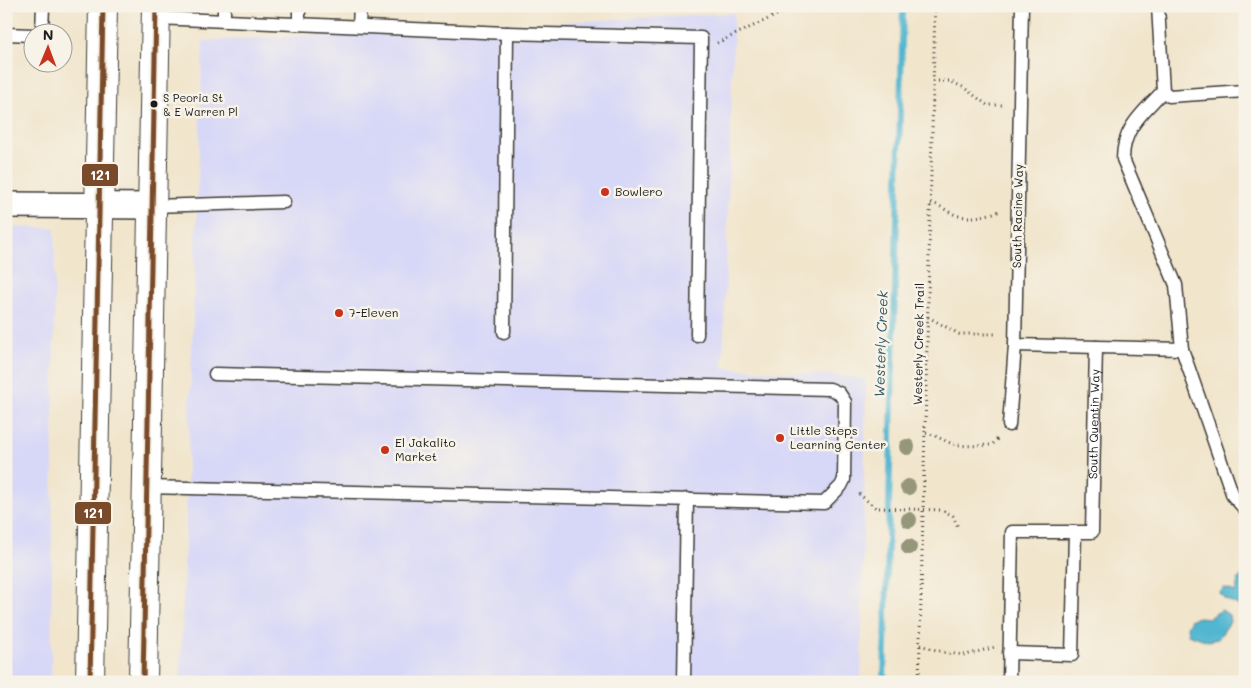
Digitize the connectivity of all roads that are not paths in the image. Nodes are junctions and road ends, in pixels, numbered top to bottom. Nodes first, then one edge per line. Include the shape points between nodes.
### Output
1 (43, 6) edge
2 (103, 6) edge
3 (224, 6) edge
4 (299, 6) edge
5 (360, 6) edge
6 (1022, 6) edge
7 (1158, 6) edge
8 (156, 12) edge
9 (224, 20) junction
10 (42, 22) edge
11 (299, 23) junction
12 (359, 26) junction
13 (507, 33) junction
14 (6, 34) edge
15 (22, 35) edge
16 (1163, 90) junction
17 (1245, 91) edge
18 (284, 202) dead end
19 (6, 205) edge
20 (152, 206) junction
21 (99, 207) junction
22 (504, 332) dead end
23 (697, 335) dead end
24 (1015, 339) junction
25 (1096, 347) junction
26 (1182, 349) junction
27 (215, 374) dead end
28 (1009, 425) road end
29 (146, 487) junction
30 (687, 499) junction
31 (1245, 509) edge
32 (1075, 532) junction
33 (1009, 649) junction
34 (90, 682) edge
35 (143, 682) edge
36 (684, 682) edge
37 (1009, 682) edge

1 - 10 lane
2 - 21 main road
3 - 9 lane
4 - 11 lane
5 - 12 lane
6 - 24 lane, South Racine Way
7 - 16 lane
8 - 9 lane
8 - 20 main road
9 - 11 lane
11 - 12 lane
12 - 13 lane
13 - 22 lane
13 - 23 lane via 701,38
14 - 15 lane
16 - 17 lane via 1170,96
16 - 26 lane via 1129,129 1123,144 1123,159 1176,285
18 - 20 lane
19 - 21 street
20 - 21 street
20 - 29 main road
21 - 34 main road
24 - 25 lane
24 - 28 lane, South Racine Way
25 - 26 lane
25 - 32 lane, South Quentin Way via 1092,532
26 - 31 lane via 1233,496
27 - 30 lane via 830,389 844,398 844,480 824,503
29 - 30 lane
29 - 35 main road
30 - 36 lane
32 - 33 lane, South Quentin Way via 1012,532
32 - 33 lane via 1072,655
33 - 37 lane, South Quentin Way

